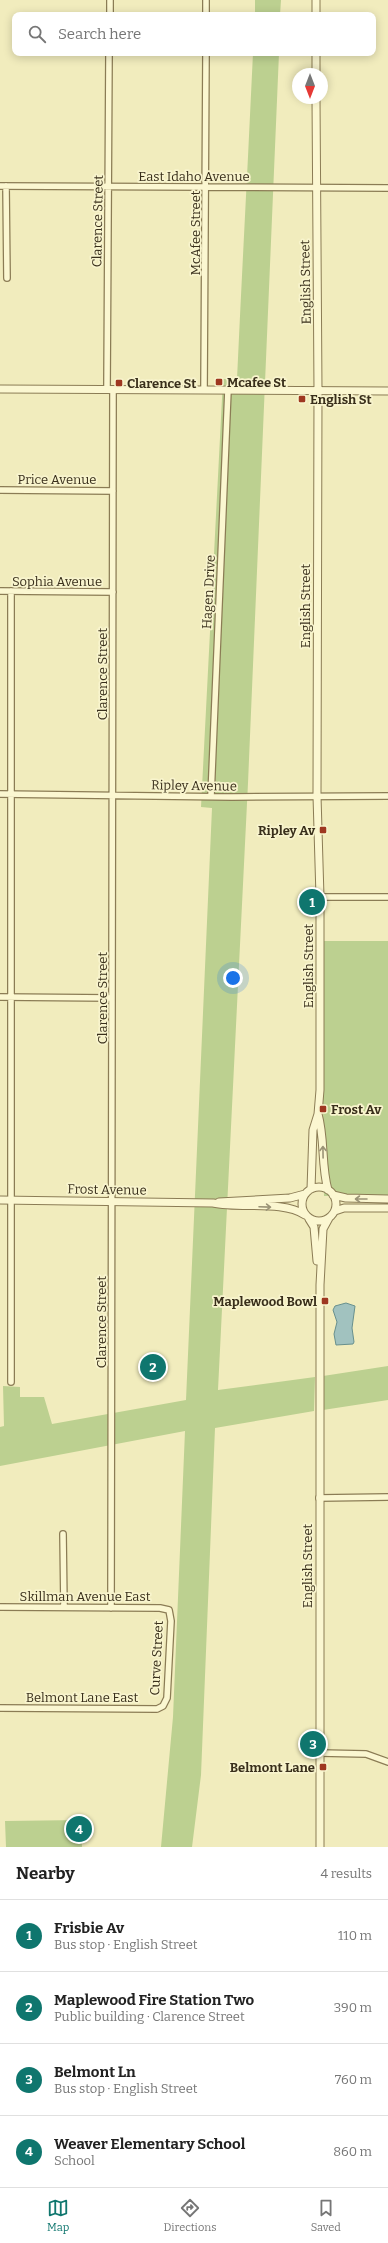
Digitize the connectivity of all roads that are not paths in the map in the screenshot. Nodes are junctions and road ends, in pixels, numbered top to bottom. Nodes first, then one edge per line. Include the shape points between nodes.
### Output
1 (110, 0) edge
2 (206, 0) edge
3 (316, 0) edge
4 (110, 12) edge
5 (206, 12) edge
6 (316, 12) edge
7 (109, 56) edge
8 (206, 56) edge
9 (316, 56) edge
10 (316, 68) edge
11 (316, 104) edge
12 (3, 186) edge
13 (109, 187) junction
14 (206, 187) junction
15 (316, 188) junction
16 (388, 188) edge
17 (8, 278) dead end
18 (0, 389) edge
19 (110, 389) junction
20 (204, 390) junction
21 (228, 390) junction
22 (318, 391) junction
23 (388, 391) edge
24 (0, 490) edge
25 (113, 490) junction
26 (0, 591) edge
27 (12, 592) junction
28 (113, 592) junction
29 (0, 794) edge
30 (10, 794) junction
31 (113, 795) junction
32 (211, 796) junction
33 (317, 796) junction
34 (388, 796) edge
35 (388, 897) edge
36 (320, 898) junction
37 (0, 998) edge
38 (10, 998) junction
39 (112, 998) junction
40 (318, 1114) junction
41 (311, 1188) junction
42 (331, 1192) junction
43 (305, 1194) junction
44 (388, 1199) edge
45 (0, 1200) edge
46 (11, 1200) junction
47 (112, 1201) junction
48 (213, 1203) junction
49 (388, 1208) edge
50 (334, 1211) junction
51 (307, 1217) junction
52 (329, 1218) junction
53 (320, 1285) junction
54 (10, 1382) dead end
55 (388, 1497) edge
56 (319, 1498) junction
57 (64, 1534) dead end
58 (0, 1607) edge
59 (64, 1607) junction
60 (111, 1608) junction
61 (169, 1610) joint
62 (163, 1706) joint
63 (0, 1708) edge
64 (320, 1753) junction
65 (388, 1762) edge
66 (320, 1847) edge

1 - 4 street
2 - 5 street
3 - 6 street
7 - 13 street, Clarence Street
8 - 14 street, McAfee Street
9 - 10 street
11 - 15 street, English Street
12 - 13 street, East Idaho Avenue
12 - 17 street
13 - 14 street, East Idaho Avenue
13 - 19 street, Clarence Street
14 - 15 street, East Idaho Avenue
14 - 20 street, McAfee Street
15 - 16 street, East Idaho Avenue
15 - 22 street, English Street
18 - 19 street
19 - 20 street
19 - 25 street, Clarence Street
20 - 21 street
21 - 22 street
21 - 32 street, Hagen Drive
22 - 23 street
22 - 33 street, English Street
24 - 25 street, Price Avenue
25 - 28 street, Clarence Street
26 - 27 street, Sophia Avenue
27 - 28 street, Sophia Avenue
27 - 30 street
28 - 31 street, Clarence Street
29 - 30 street, Ripley Avenue
30 - 31 street, Ripley Avenue
30 - 38 street
31 - 32 street, Ripley Avenue
31 - 39 street, Clarence Street
32 - 33 street, Ripley Avenue
33 - 34 street, Ripley Avenue
33 - 36 street, English Street
35 - 36 street
36 - 40 street, English Street
37 - 38 street
38 - 39 street
38 - 46 street
39 - 47 street, Clarence Street
40 - 41 street, English Street via 313,1130
42 -> 40 street, English Street via 324,1176 323,1130
41 - 42 street via 317,1187
41 - 43 street
44 -> 42 street via 346,1198
42 - 50 street via 336,1206
43 - 48 street, Frost Avenue via 290,1198
43 - 51 street via 301,1204
45 - 46 street, Frost Avenue
46 - 47 street, Frost Avenue
46 - 54 street
47 - 48 street, Frost Avenue
47 - 60 street, Clarence Street
48 -> 51 street, Frost Avenue via 225,1206 291,1208
49 - 50 street via 344,1208
50 - 52 street
51 - 52 street via 318,1222
51 - 53 street, English Street via 315,1231
52 - 53 street, English Street via 323,1229
53 - 56 street, English Street
55 - 56 street
56 - 64 street, English Street
57 - 59 street
58 - 59 street, Skillman Avenue East
59 - 60 street, Skillman Avenue East
60 - 61 street, Skillman Avenue East
61 - 62 street, Curve Street via 171,1621 167,1698
62 - 63 street, Belmont Lane East via 158,1709
64 - 65 street via 366,1754
64 - 66 street, English Street

